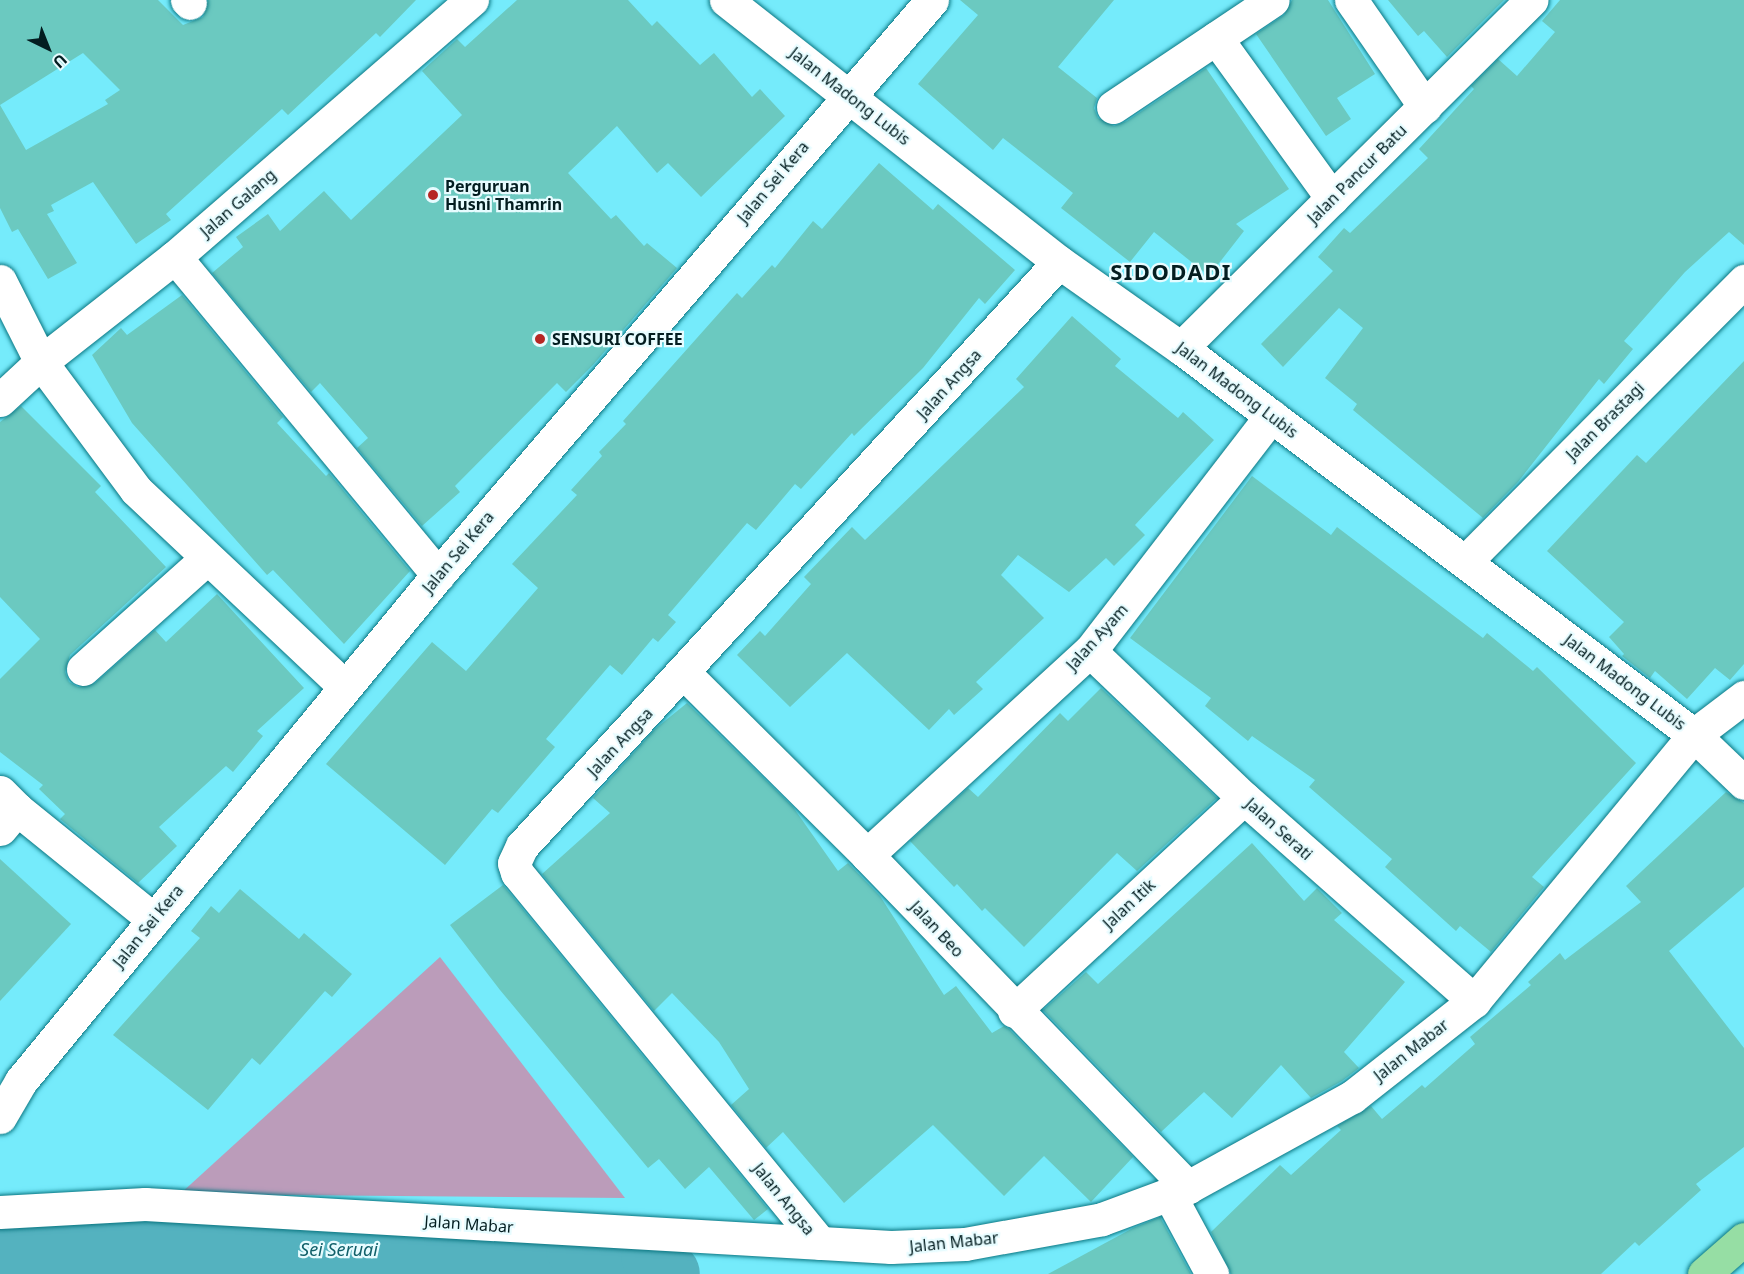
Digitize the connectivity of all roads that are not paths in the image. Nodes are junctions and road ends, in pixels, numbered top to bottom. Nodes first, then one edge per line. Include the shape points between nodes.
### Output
1 (472, 0) edge
2 (726, 0) edge
3 (932, 0) edge
4 (1273, 0) edge
5 (1351, 0) edge
6 (1531, 0) edge
7 (1216, 38) junction
8 (848, 94) junction
9 (1113, 107) dead end
10 (1425, 107) junction
11 (1332, 198) junction
12 (175, 257) junction
13 (1059, 262) junction
14 (0, 281) edge
15 (1744, 281) edge
16 (1181, 348) junction
17 (41, 362) junction
18 (0, 400) edge
19 (1271, 416) junction
20 (207, 558) junction
21 (1466, 561) junction
22 (438, 575) junction
23 (1090, 651) junction
24 (83, 669) dead end
25 (684, 673) junction
26 (345, 687) junction
27 (1744, 697) edge
28 (1694, 735) junction
29 (1744, 783) edge
30 (1244, 798) junction
31 (6, 810) edge
32 (867, 855) junction
33 (154, 920) junction
34 (1474, 1001) junction
35 (1014, 1011) junction
36 (0, 1117) edge
37 (1178, 1190) junction
38 (0, 1212) edge
39 (1744, 1239) edge
40 (820, 1243) junction
41 (1212, 1274) edge
42 (1704, 1274) edge

1 - 12 street, Jalan Galang
2 - 8 street, Jalan Madong Lubis
3 - 8 street, Jalan Sei Kera
4 - 7 street
5 - 10 street
6 - 10 street, Jalan Pancur Batu
7 - 9 street
7 - 11 street
8 - 13 street, Jalan Madong Lubis
8 - 22 street, Jalan Sei Kera
10 - 11 street, Jalan Pancur Batu
11 - 16 street, Jalan Pancur Batu
12 - 17 street, Jalan Galang
12 - 22 street
13 - 16 street, Jalan Madong Lubis
13 - 25 street, Jalan Angsa
14 - 17 street
15 - 21 street, Jalan Brastagi
16 - 19 street, Jalan Madong Lubis
17 - 18 street, Jalan Galang
17 - 20 street via 136,490
19 - 21 street, Jalan Madong Lubis
19 - 23 street, Jalan Ayam
20 - 24 street
20 - 26 street
21 - 28 street, Jalan Madong Lubis
22 - 26 street, Jalan Sei Kera
23 - 30 street, Jalan Serati
23 - 32 street, Jalan Ayam
25 - 32 street, Jalan Beo
25 - 40 street, Jalan Angsa via 522,846 514,863 517,873
26 - 33 street, Jalan Sei Kera
27 - 28 street, Jalan Mabar
28 - 29 street, Jalan Madong Lubis
28 - 34 street, Jalan Mabar
30 - 34 street, Jalan Serati
30 - 35 street, Jalan Itik
31 - 33 street
32 - 35 street, Jalan Beo
33 - 36 street, Jalan Sei Kera via 21,1081
34 - 37 street, Jalan Mabar via 1352,1097
35 - 37 street, Jalan Beo
37 - 40 street, Jalan Mabar via 1101,1220 965,1244 891,1247
37 - 41 street, Jalan Beo
38 - 40 street, Jalan Mabar via 145,1204
39 - 42 main road

